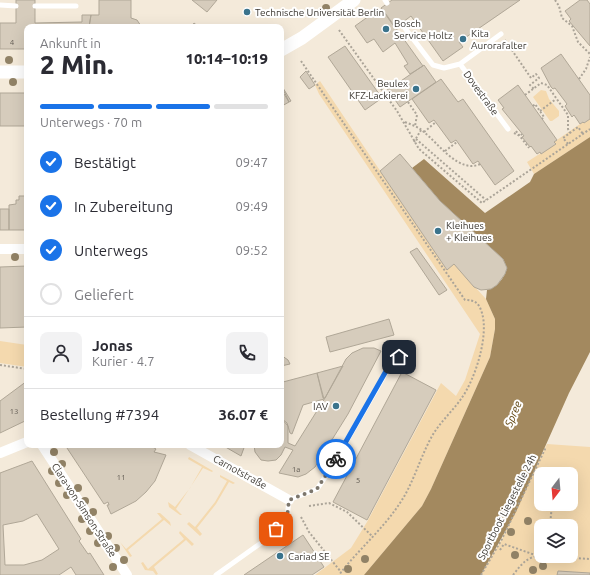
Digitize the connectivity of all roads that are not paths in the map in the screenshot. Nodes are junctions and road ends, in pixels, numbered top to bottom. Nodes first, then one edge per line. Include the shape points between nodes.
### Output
1 (354, 0) edge
2 (0, 6) edge
3 (16, 6) dead end
4 (35, 6) dead end
5 (76, 6) dead end
6 (402, 23) dead end
7 (501, 34) road end
8 (284, 48) edge
9 (460, 64) junction
10 (0, 72) edge
11 (24, 72) edge
12 (508, 129) dead end
13 (24, 248) edge
14 (0, 249) edge
15 (399, 357) dead end
16 (24, 443) edge
17 (44, 448) edge
18 (195, 448) edge
19 (0, 453) edge
20 (289, 500) junction
21 (127, 575) edge
22 (216, 575) edge

1 - 8 street
2 - 3 lane
4 - 5 lane
6 - 9 lane, Dovestraße via 433,65 444,68
7 - 9 lane
9 - 12 lane, Dovestraße
10 - 11 street
13 - 14 street
15 - 20 lane via 390,364 317,489
16 - 19 street
17 - 21 street, Clara-von-Simson-Straße
18 - 20 street, Carnotstraße
20 - 22 lane via 287,518 268,538

